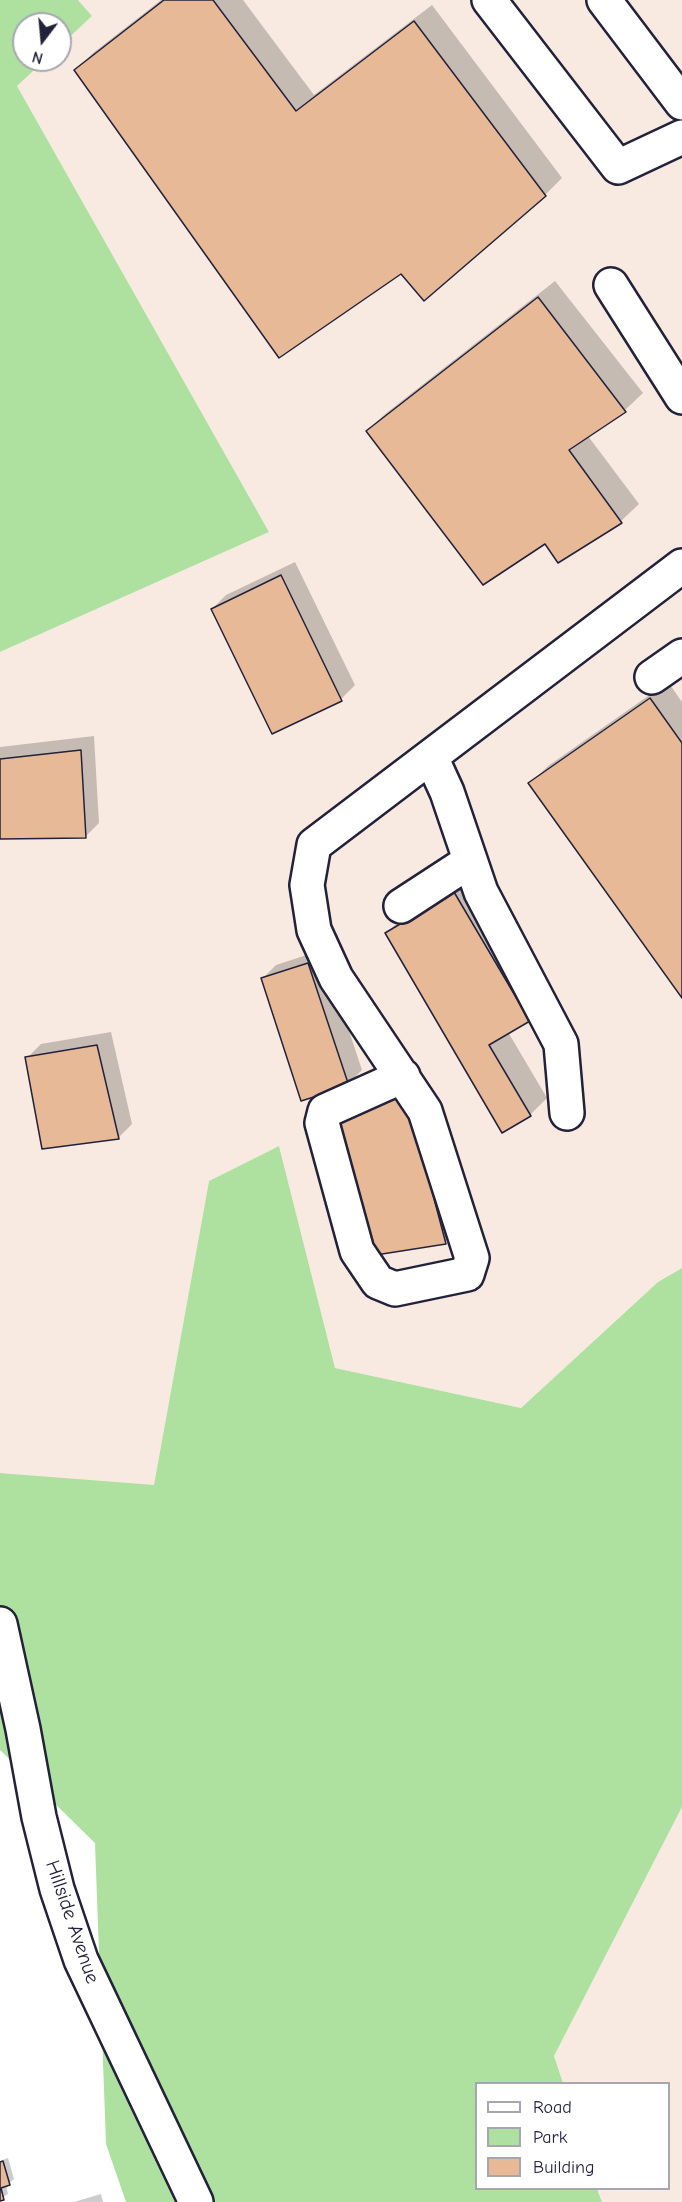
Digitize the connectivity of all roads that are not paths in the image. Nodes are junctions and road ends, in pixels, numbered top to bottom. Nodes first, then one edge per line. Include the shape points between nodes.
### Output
1 (489, 0) edge
2 (604, 0) edge
3 (682, 103) edge
4 (682, 137) edge
5 (611, 285) dead end
6 (682, 398) edge
7 (682, 566) edge
8 (682, 656) edge
9 (652, 677) dead end
10 (431, 757) junction
11 (470, 861) junction
12 (401, 906) dead end
13 (403, 1076) junction
14 (567, 1113) dead end
15 (0, 1624) edge
16 (196, 2202) edge

1 - 4 street via 618,167
2 - 3 street
5 - 6 street
7 - 10 street
8 - 9 street
10 - 11 street
10 - 13 street via 314,845 307,885 314,930 336,978
11 - 12 street
11 - 14 street via 481,892 561,1044
13 - 13 street via 426,1111 471,1258 467,1274 394,1289 378,1282 357,1251 322,1123 325,1111
15 - 16 street, Hillside Avenue via 39,1817 74,1940

